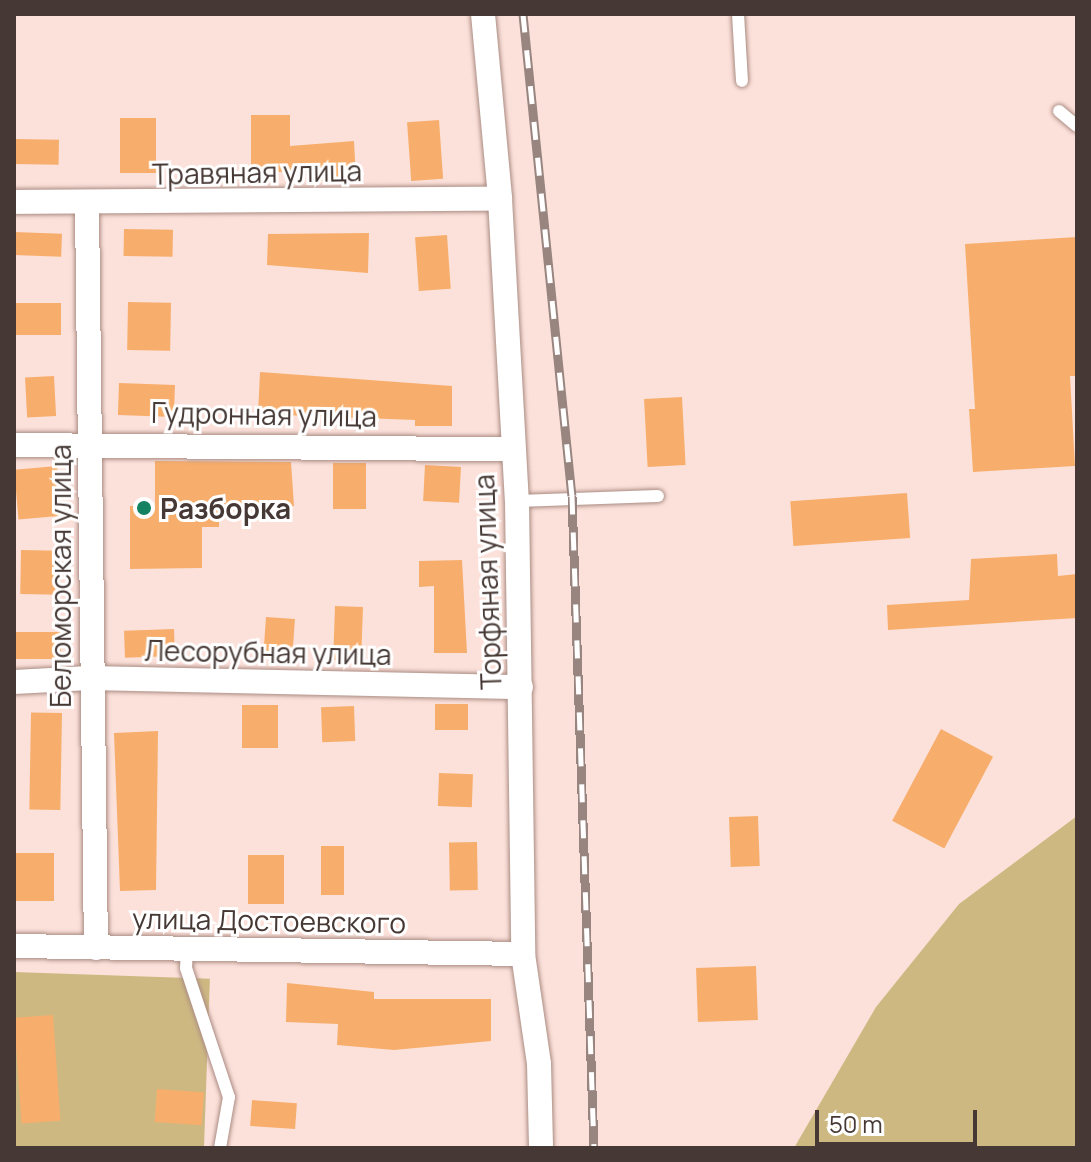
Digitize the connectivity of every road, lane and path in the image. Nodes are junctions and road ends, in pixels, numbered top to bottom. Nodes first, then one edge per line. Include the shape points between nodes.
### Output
1 (483, 14) edge
2 (738, 14) edge
3 (742, 81) dead end
4 (1059, 111) dead end
5 (1077, 126) edge
6 (500, 199) junction
7 (14, 202) edge
8 (87, 205) junction
9 (90, 441) junction
10 (14, 445) edge
11 (513, 449) junction
12 (658, 496) dead end
13 (517, 501) junction
14 (89, 678) junction
15 (14, 682) edge
16 (521, 687) junction
17 (14, 946) edge
18 (96, 948) junction
19 (187, 949) junction
20 (523, 954) junction
21 (220, 1148) edge
22 (541, 1148) edge

1 - 6 street, Торфяная улица
2 - 3 lane
4 - 5 lane
6 - 8 street, Травяная улица
6 - 11 street, Торфяная улица
7 - 8 street, Травяная улица
8 - 9 street, Беломорская улица
9 - 10 street, Гудронная улица
9 - 11 street, Гудронная улица
9 - 14 street, Беломорская улица
11 - 13 street, Торфяная улица
12 - 13 lane
13 - 16 street, Торфяная улица
14 - 15 street, Лесорубная улица
14 - 16 street, Лесорубная улица
14 - 18 street, Беломорская улица
16 - 20 street, Торфяная улица
17 - 18 street, улица Достоевского
18 - 19 street, улица Достоевского
19 - 20 street, улица Достоевского
19 - 21 lane via 186,968 229,1097
20 - 22 street, Торфяная улица via 539,1064

